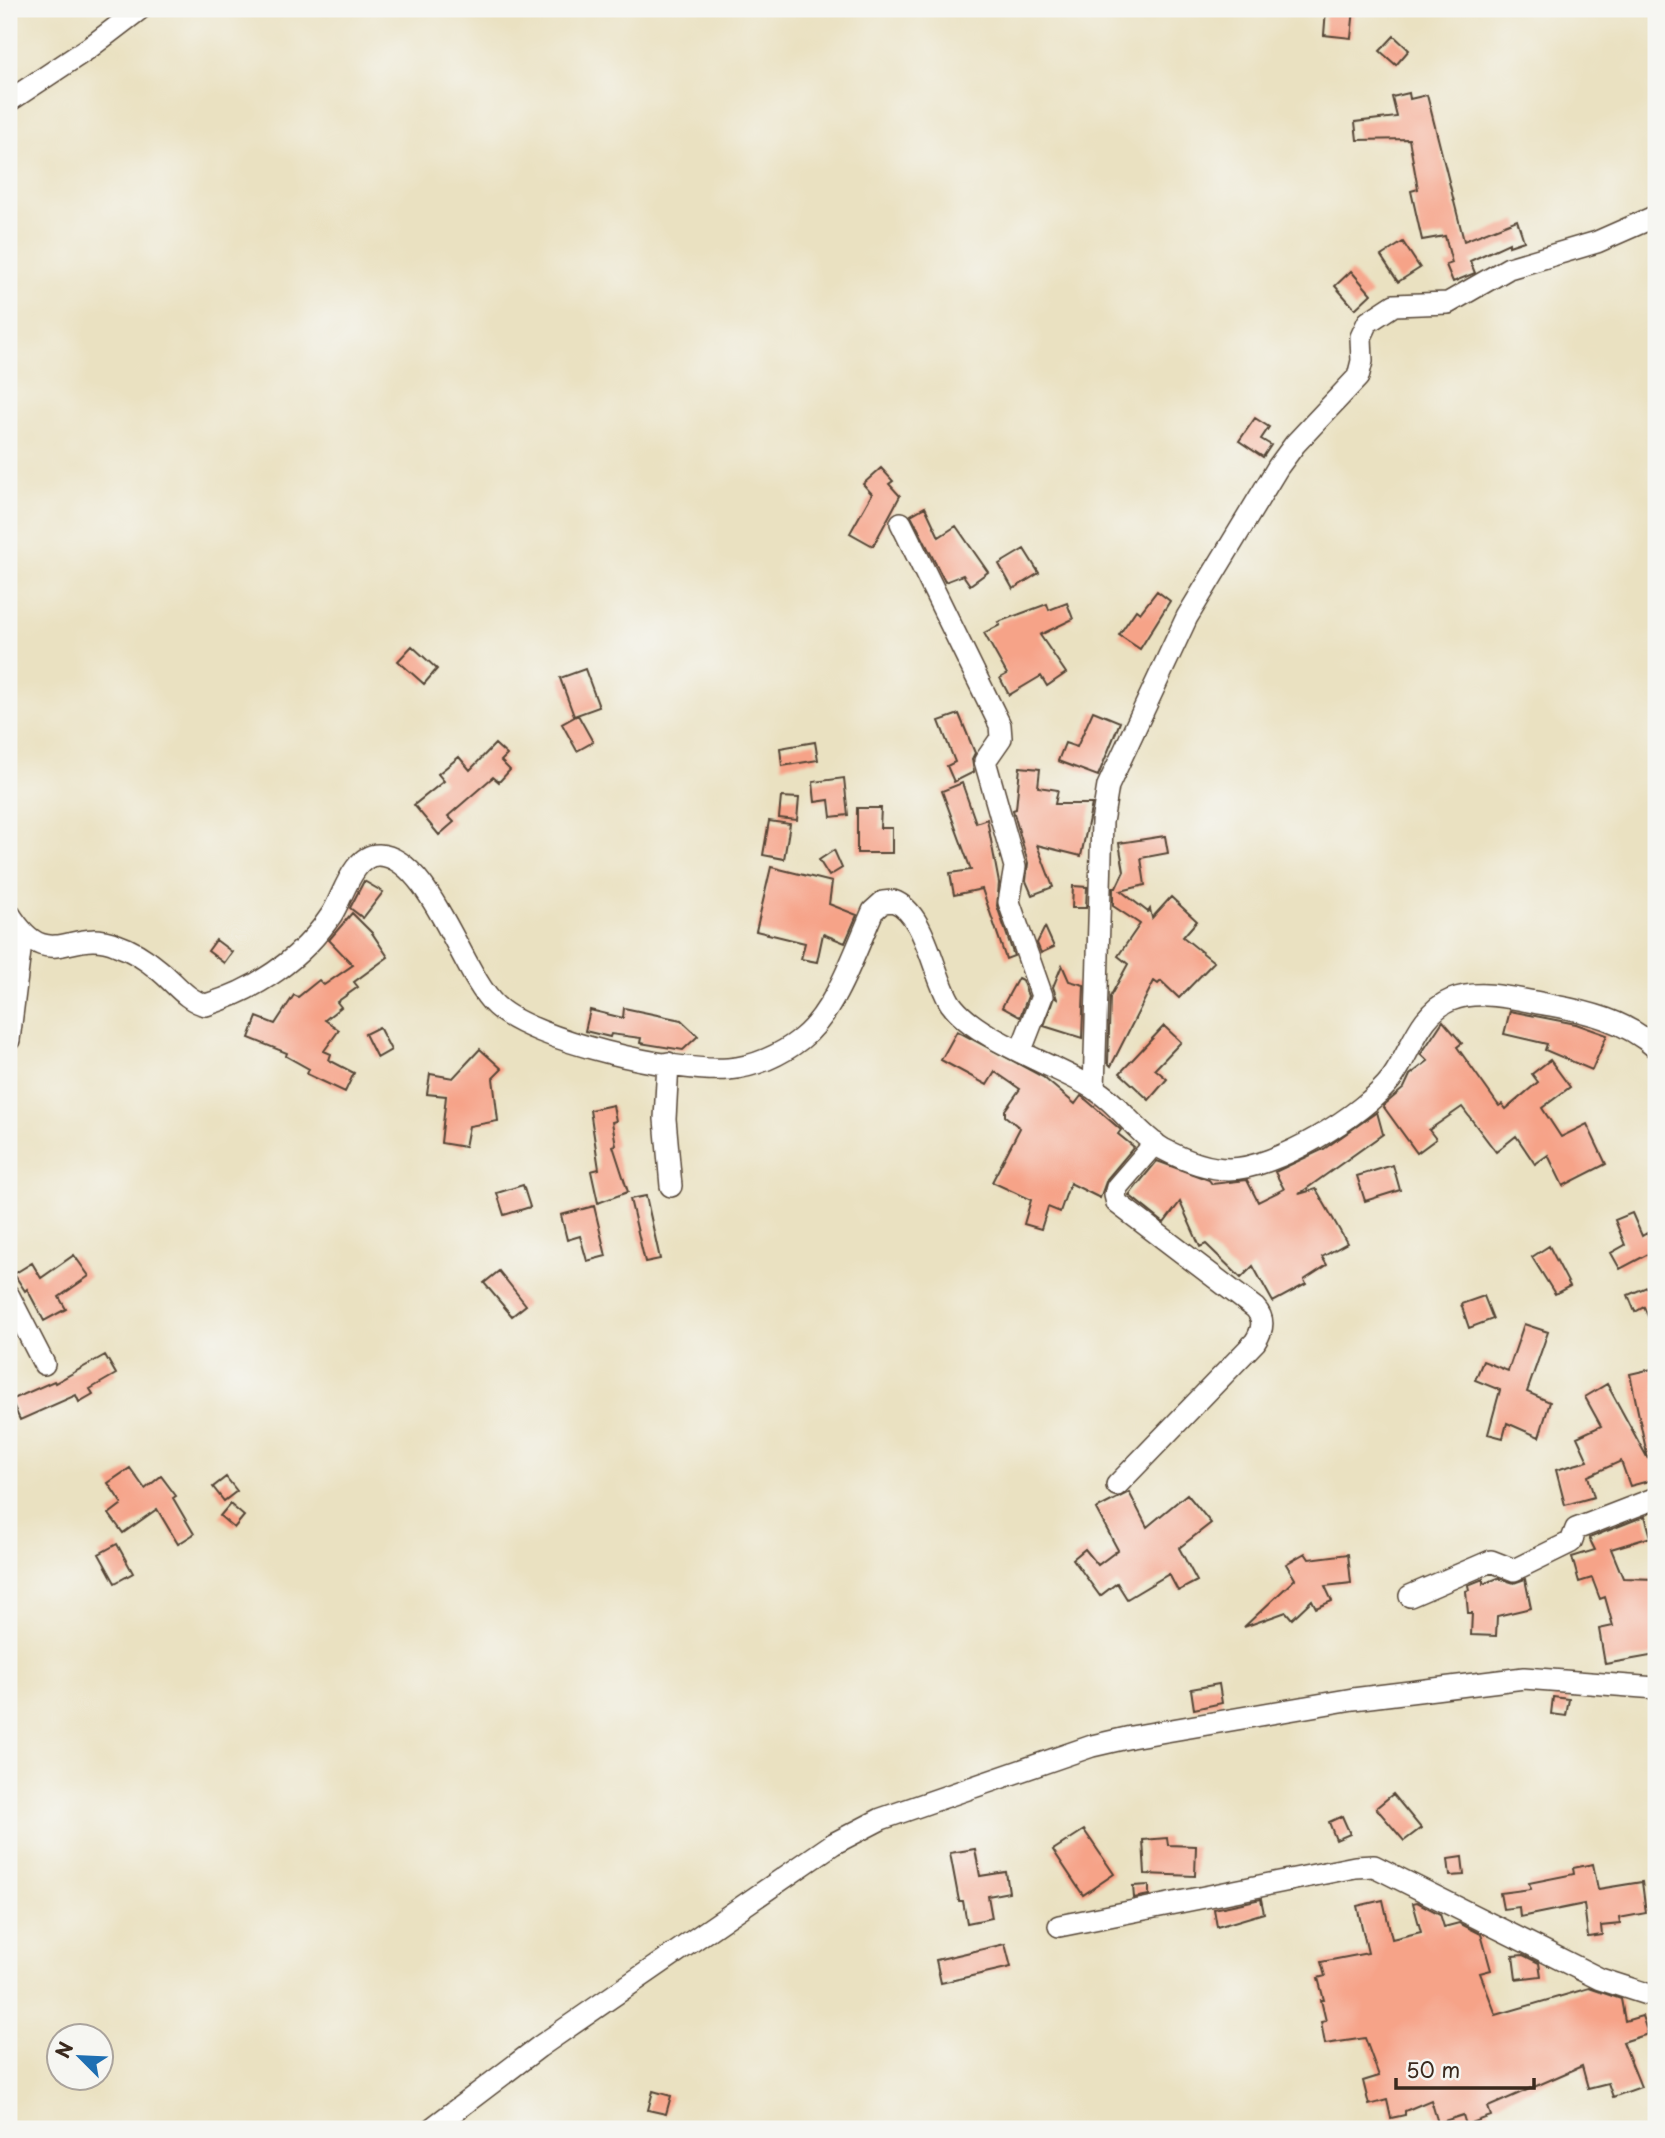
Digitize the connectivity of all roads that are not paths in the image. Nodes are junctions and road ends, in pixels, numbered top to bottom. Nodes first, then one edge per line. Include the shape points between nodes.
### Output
1 (140, 9) edge
2 (9, 101) edge
3 (1656, 216) edge
4 (901, 523) dead end
5 (9, 913) edge
6 (22, 935) junction
7 (9, 1040) edge
8 (1656, 1048) edge
9 (1021, 1050) junction
10 (668, 1063) junction
11 (1094, 1089) junction
12 (1155, 1143) junction
13 (671, 1186) dead end
14 (9, 1296) edge
15 (44, 1364) dead end
16 (1117, 1485) dead end
17 (1656, 1498) edge
18 (1410, 1596) dead end
19 (1656, 1688) edge
20 (1059, 1926) dead end
21 (1656, 1997) edge
22 (431, 2129) edge

1 - 2 street
3 - 11 street via 1597,242 1508,268 1448,303 1394,305 1365,326 1358,377 1295,444 1208,581 1108,786 1102,822
4 - 9 street via 1000,725 1001,738 985,761 1015,863 1009,900 1042,996
5 - 6 street
6 - 7 street
6 - 10 street via 53,947 98,941 117,944 206,1005 239,992 300,955 329,918 360,864 370,856 382,855 398,861 425,889 478,983 503,1012 554,1038
8 - 12 street via 1627,1026 1593,1015 1523,1000 1470,995 1434,1010 1393,1077 1374,1098 1337,1125 1279,1155 1251,1165 1219,1168
9 - 10 street via 957,1012 912,914 888,901 873,911 827,1007 797,1043 775,1056 735,1068
9 - 11 street
10 - 13 street via 665,1126
11 - 12 street
12 - 16 street via 1118,1187 1117,1203 1255,1308 1262,1325 1255,1342
14 - 15 street
17 - 18 street via 1576,1529 1571,1542 1514,1570 1491,1561
19 - 22 street via 1524,1678 1326,1703 1105,1743 881,1819 833,1844 538,2047
20 - 21 street via 1374,1866 1600,1979

